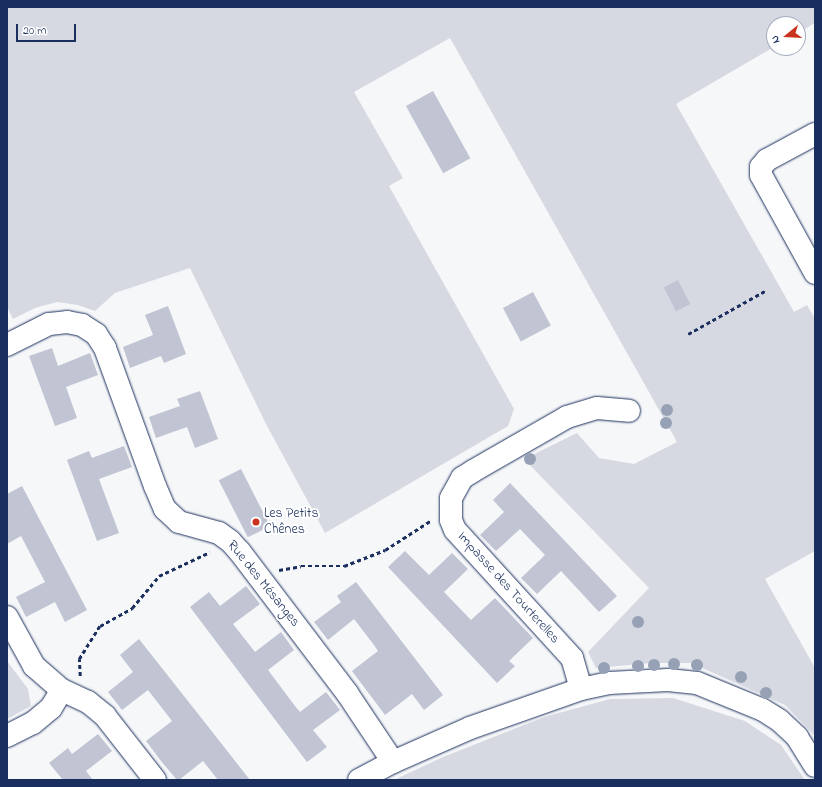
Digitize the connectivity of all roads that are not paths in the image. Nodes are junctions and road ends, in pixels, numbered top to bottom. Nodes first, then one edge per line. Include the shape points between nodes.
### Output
1 (815, 134) edge
2 (814, 270) edge
3 (7, 345) edge
4 (629, 411) dead end
5 (7, 617) edge
6 (582, 689) junction
7 (67, 692) junction
8 (7, 736) edge
9 (393, 762) junction
10 (815, 766) edge
11 (155, 780) edge
12 (359, 780) edge

1 - 2 street via 767,160 761,167 761,175
3 - 9 street, Rue des Mésanges via 49,324 67,322 82,326 96,334 104,348 165,509 179,522 219,533 230,541 347,693
4 - 6 street, Impasse des Tourterelles via 597,408 567,417 462,478 452,498 450,520 455,530 572,658
5 - 7 street via 34,666 48,680
6 - 9 street via 470,728
6 - 10 street via 609,684 668,680 696,683 763,710 779,720 797,737
7 - 8 street via 33,723
7 - 11 street via 88,702 105,716
9 - 12 street

